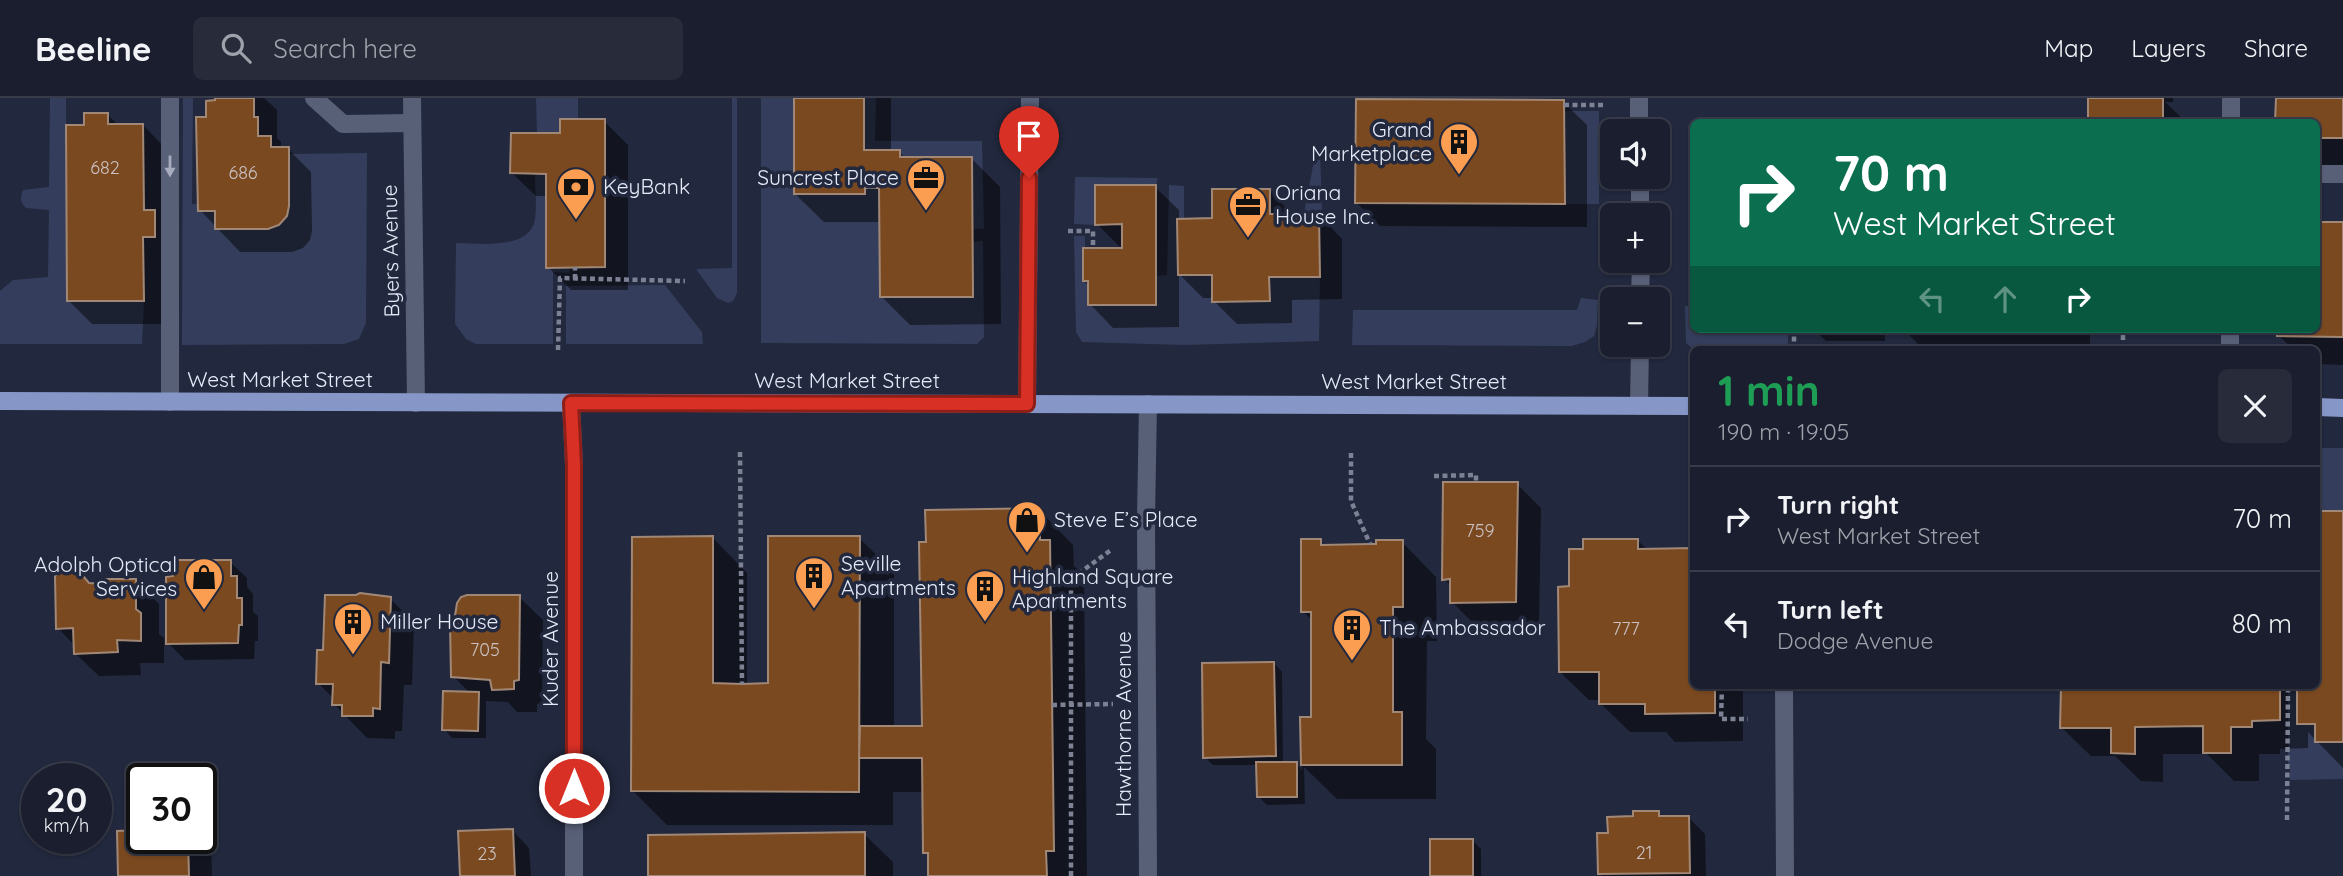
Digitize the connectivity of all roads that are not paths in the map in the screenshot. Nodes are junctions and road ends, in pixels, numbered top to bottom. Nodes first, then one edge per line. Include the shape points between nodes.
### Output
1 (170, 98) edge
2 (314, 98) edge
3 (412, 98) edge
4 (1030, 98) edge
5 (1639, 98) edge
6 (2231, 98) edge
7 (1639, 119) edge
8 (2231, 119) edge
9 (412, 123) junction
10 (2320, 174) edge
11 (2343, 174) edge
12 (1640, 357) edge
13 (0, 401) edge
14 (170, 402) junction
15 (416, 403) junction
16 (571, 403) junction
17 (1027, 404) junction
18 (1148, 404) junction
19 (1639, 406) junction
20 (1690, 406) edge
21 (2320, 407) edge
22 (2343, 408) edge
23 (1784, 689) edge
24 (574, 876) edge
25 (1148, 876) edge
26 (1785, 876) edge

1 -> 14 street
2 - 9 street via 343,124
3 - 9 street, Byers Avenue
4 - 17 street
5 - 7 street
6 - 8 street
9 - 15 street, Byers Avenue
10 - 11 street
12 - 19 street
13 - 14 main road, West Market Street
14 - 15 main road, West Market Street
15 - 16 main road, West Market Street
16 - 17 main road, West Market Street
16 - 24 street, Kuder Avenue
17 - 18 main road, West Market Street
18 - 19 main road, West Market Street
18 - 25 street, Hawthorne Avenue
19 - 20 main road, West Market Street
21 - 22 main road
23 - 26 street

